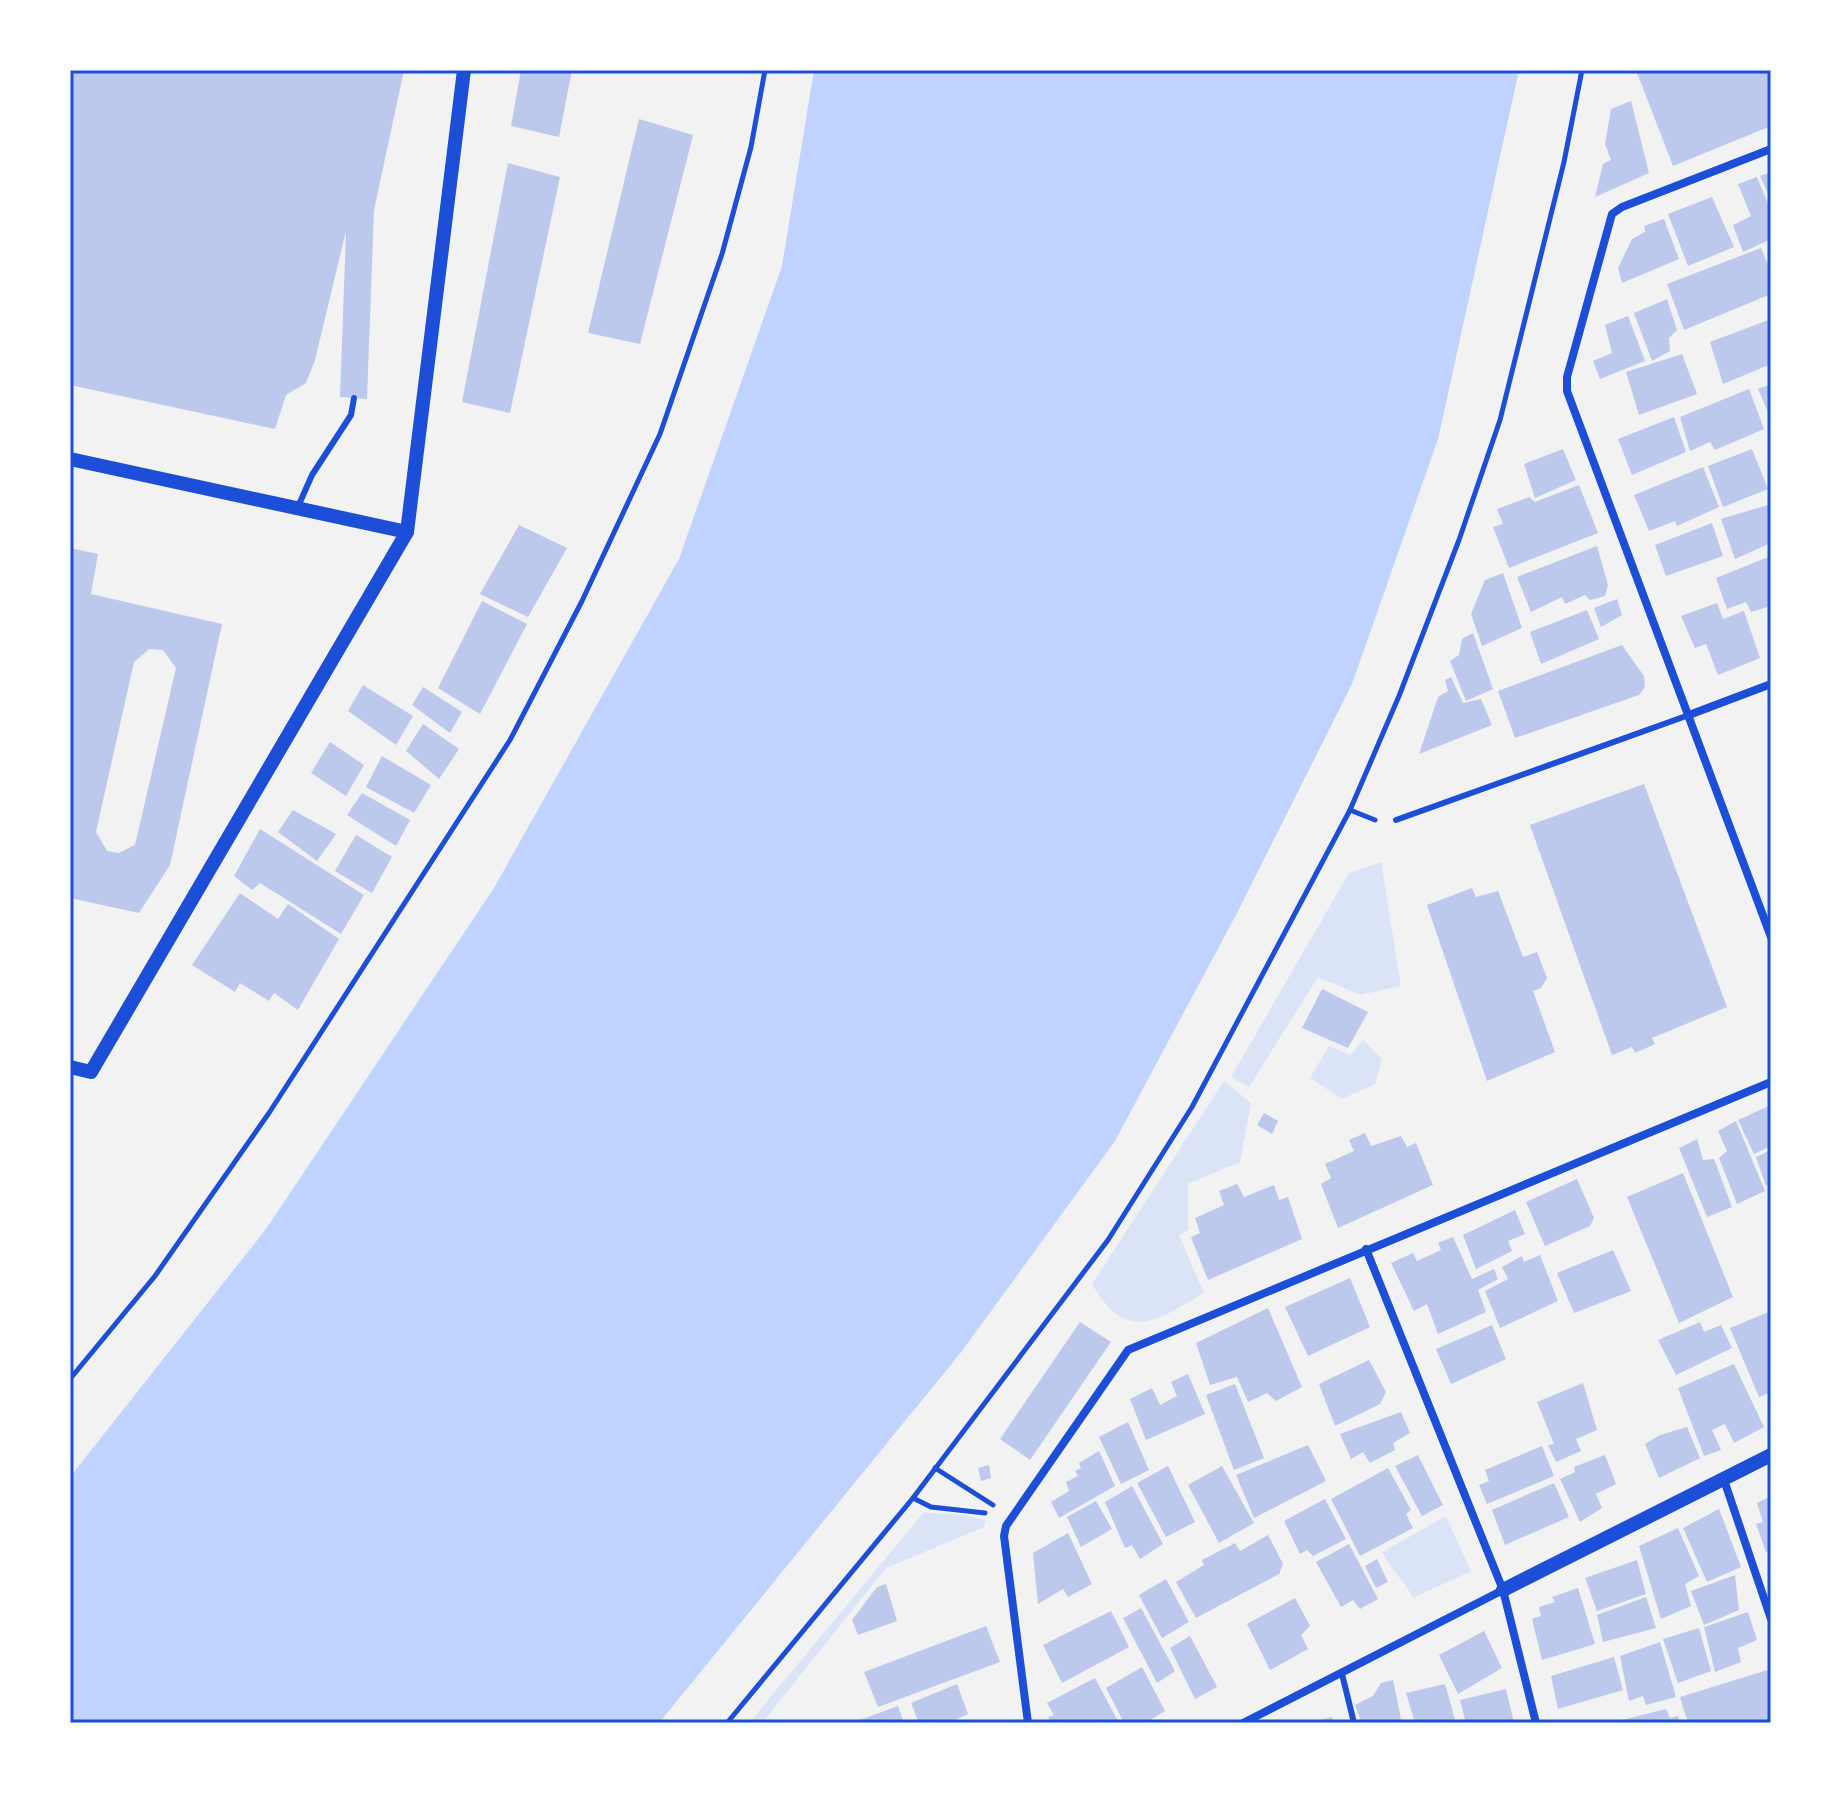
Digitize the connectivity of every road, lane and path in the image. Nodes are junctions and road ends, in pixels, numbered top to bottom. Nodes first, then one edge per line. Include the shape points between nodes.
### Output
1 (464, 70) edge
2 (765, 70) edge
3 (1582, 70) edge
4 (1771, 149) edge
5 (354, 398) dead end
6 (70, 459) edge
7 (297, 509) junction
8 (407, 532) junction
9 (1771, 684) edge
10 (1689, 715) junction
11 (1396, 820) dead end
12 (1771, 937) edge
13 (70, 1067) edge
14 (1771, 1082) edge
15 (1366, 1249) junction
16 (70, 1379) edge
17 (1771, 1455) edge
18 (935, 1468) junction
19 (1723, 1476) junction
20 (968, 1492) dead end
21 (913, 1498) junction
22 (985, 1513) dead end
23 (1503, 1590) junction
24 (1771, 1619) edge
25 (1342, 1674) junction
26 (727, 1723) edge
27 (1028, 1723) edge
28 (1243, 1723) edge
29 (1354, 1723) edge
30 (1536, 1723) edge

1 - 8 street
2 - 16 path via 722,254 660,434 510,740 269,1113 155,1276
3 - 18 path via 1500,420 1459,540 1350,810 1156,1165 1108,1240
4 - 10 street via 1612,214 1567,377 1567,391
5 - 7 lane via 351,415
6 - 7 street
7 - 8 street
8 - 13 street via 91,1072
9 - 10 street
10 - 11 lane
10 - 12 street
14 - 15 street
15 - 23 street
15 - 27 street via 1128,1350 1006,1526
17 - 19 street
18 - 20 path
18 - 21 path
19 - 23 street
19 - 24 street
21 - 22 path via 931,1507
21 - 26 path
23 - 25 street
23 - 30 street
25 - 28 street
25 - 29 lane

